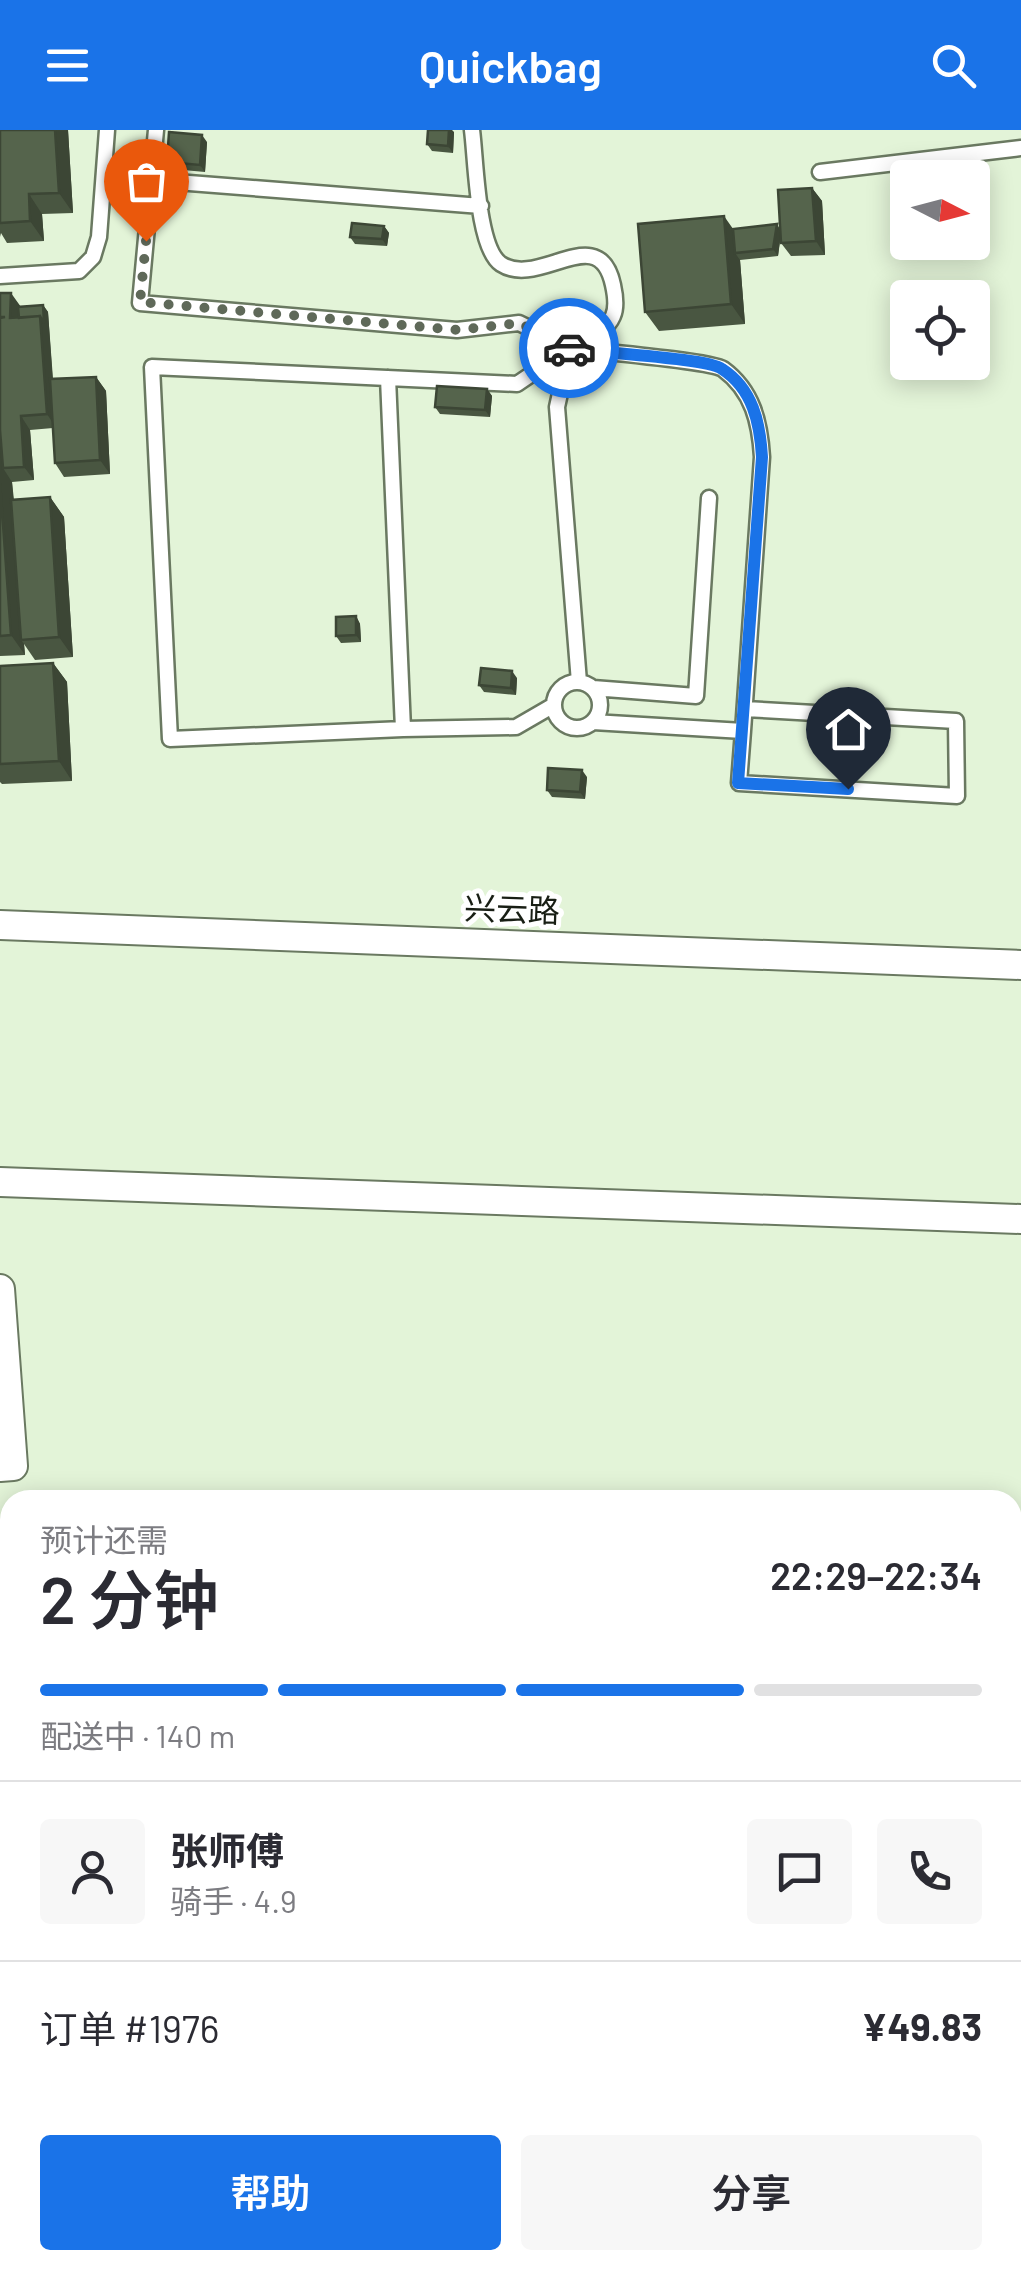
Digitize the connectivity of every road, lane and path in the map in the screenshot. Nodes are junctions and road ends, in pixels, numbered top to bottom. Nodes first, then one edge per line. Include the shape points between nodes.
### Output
1 (107, 130) edge
2 (156, 130) edge
3 (472, 130) edge
4 (1021, 148) edge
5 (820, 172) dead end
6 (151, 180) junction
7 (481, 206) junction
8 (0, 276) edge
9 (570, 348) junction
10 (388, 378) junction
11 (709, 498) dead end
12 (586, 685) junction
13 (554, 705) junction
14 (744, 709) junction
15 (593, 722) junction
16 (403, 729) junction
17 (743, 731) junction
18 (0, 925) edge
19 (1021, 965) edge
20 (0, 1182) edge
21 (1021, 1219) edge
22 (0, 1289) edge
23 (2, 1338) edge
24 (0, 1467) edge

1 - 8 lane via 93,257 79,271
2 - 6 lane
3 - 7 lane
4 - 5 lane
6 - 7 lane
6 - 9 lane via 140,302 458,330 519,323
7 - 9 lane via 487,248 502,264 543,269 574,254 606,268 613,316 599,333
9 - 10 lane via 517,384
9 - 12 lane via 557,407
9 - 14 lane via 720,366 743,388 760,422
10 - 16 lane
10 - 16 lane via 152,367 170,739
11 - 12 lane via 696,696
12 - 13 lane via 564,686
12 - 15 lane via 600,709
13 - 15 lane via 558,720 572,728
13 - 16 lane via 516,726
14 - 17 lane
14 - 17 lane via 956,721 957,796 738,783
15 - 17 lane
18 - 19 street, 兴云路
20 - 21 street
22 - 23 street
23 - 24 street via 13,1466

